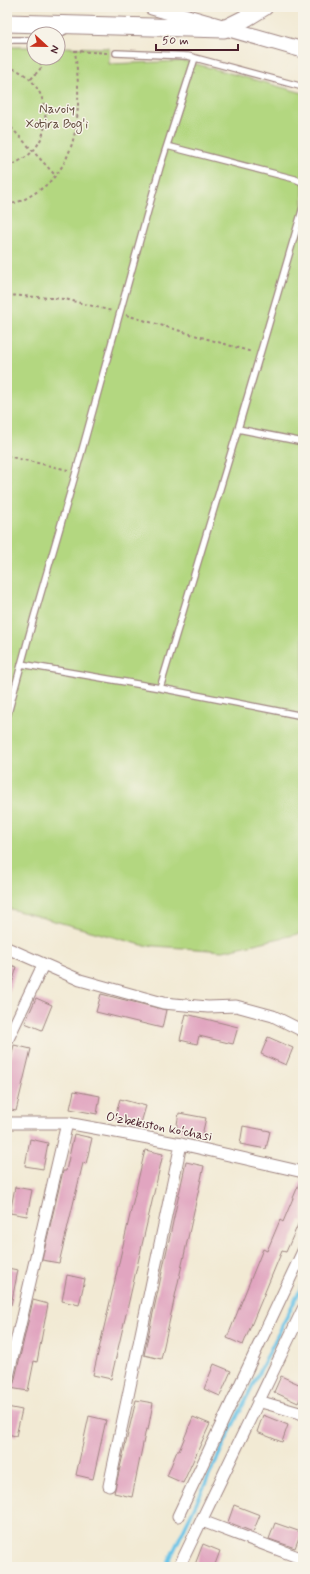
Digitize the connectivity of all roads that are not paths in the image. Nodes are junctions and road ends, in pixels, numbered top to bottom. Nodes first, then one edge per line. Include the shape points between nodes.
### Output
1 (152, 7) edge
2 (264, 7) edge
3 (7, 23) edge
4 (77, 24) junction
5 (224, 29) junction
6 (66, 30) edge
7 (7, 40) edge
8 (26, 40) edge
9 (303, 50) edge
10 (116, 54) road end
11 (195, 58) junction
12 (303, 87) edge
13 (167, 146) junction
14 (303, 184) edge
15 (303, 208) edge
16 (238, 429) junction
17 (303, 442) edge
18 (21, 664) junction
19 (160, 688) junction
20 (303, 716) edge
21 (7, 717) edge
22 (7, 948) edge
23 (43, 965) junction
24 (303, 1031) edge
25 (7, 1041) edge
26 (67, 1123) junction
27 (7, 1124) edge
28 (181, 1144) junction
29 (303, 1172) edge
30 (303, 1251) edge
31 (303, 1309) edge
32 (7, 1381) edge
33 (258, 1401) junction
34 (303, 1414) edge
35 (109, 1486) dead end
36 (178, 1516) dead end
37 (202, 1521) junction
38 (303, 1559) edge
39 (179, 1567) edge

1 - 5 main road
2 - 5 main road
3 - 4 main road
4 - 5 main road
4 - 6 lane
5 - 9 main road
7 - 8 lane
10 - 11 lane
11 - 12 lane
11 - 13 lane
13 - 14 lane via 295,178
13 - 18 lane
15 - 16 lane
16 - 17 lane
16 - 19 lane
18 - 19 lane
18 - 21 lane
19 - 20 lane
22 - 23 street
23 - 24 street via 80,980 163,1003 208,1007 236,1006 273,1016
23 - 25 street
26 - 27 street, O‘zbekiston ko‘chasi
26 - 28 street, O‘zbekiston ko‘chasi
26 - 32 street
28 - 29 street, O‘zbekiston ko‘chasi
28 - 35 street
30 - 36 street
31 - 33 street
33 - 34 street
33 - 37 street
37 - 38 street
37 - 39 street

